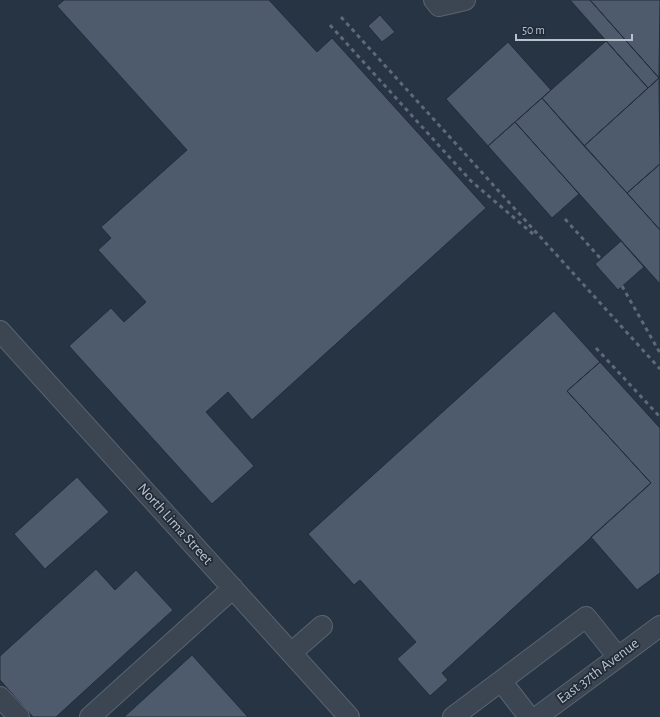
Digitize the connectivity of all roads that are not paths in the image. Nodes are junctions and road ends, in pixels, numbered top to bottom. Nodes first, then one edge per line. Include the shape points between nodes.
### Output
1 (434, 0) edge
2 (465, 0) edge
3 (0, 330) edge
4 (233, 588) junction
5 (322, 626) dead end
6 (660, 626) edge
7 (291, 653) junction
8 (618, 657) junction
9 (502, 682) junction
10 (0, 697) edge
11 (19, 717) edge
12 (90, 717) edge
13 (349, 717) edge
14 (453, 717) edge
15 (529, 717) edge
16 (537, 717) edge

1 - 2 street via 439,6
3 - 4 street, North Lima Street
4 - 7 street, North Lima Street
4 - 12 street
5 - 7 street
6 - 8 street, East 37th Avenue
7 - 13 street, North Lima Street
8 - 9 street via 586,617
8 - 16 street, East 37th Avenue
9 - 14 street
9 - 15 street
10 - 11 street

